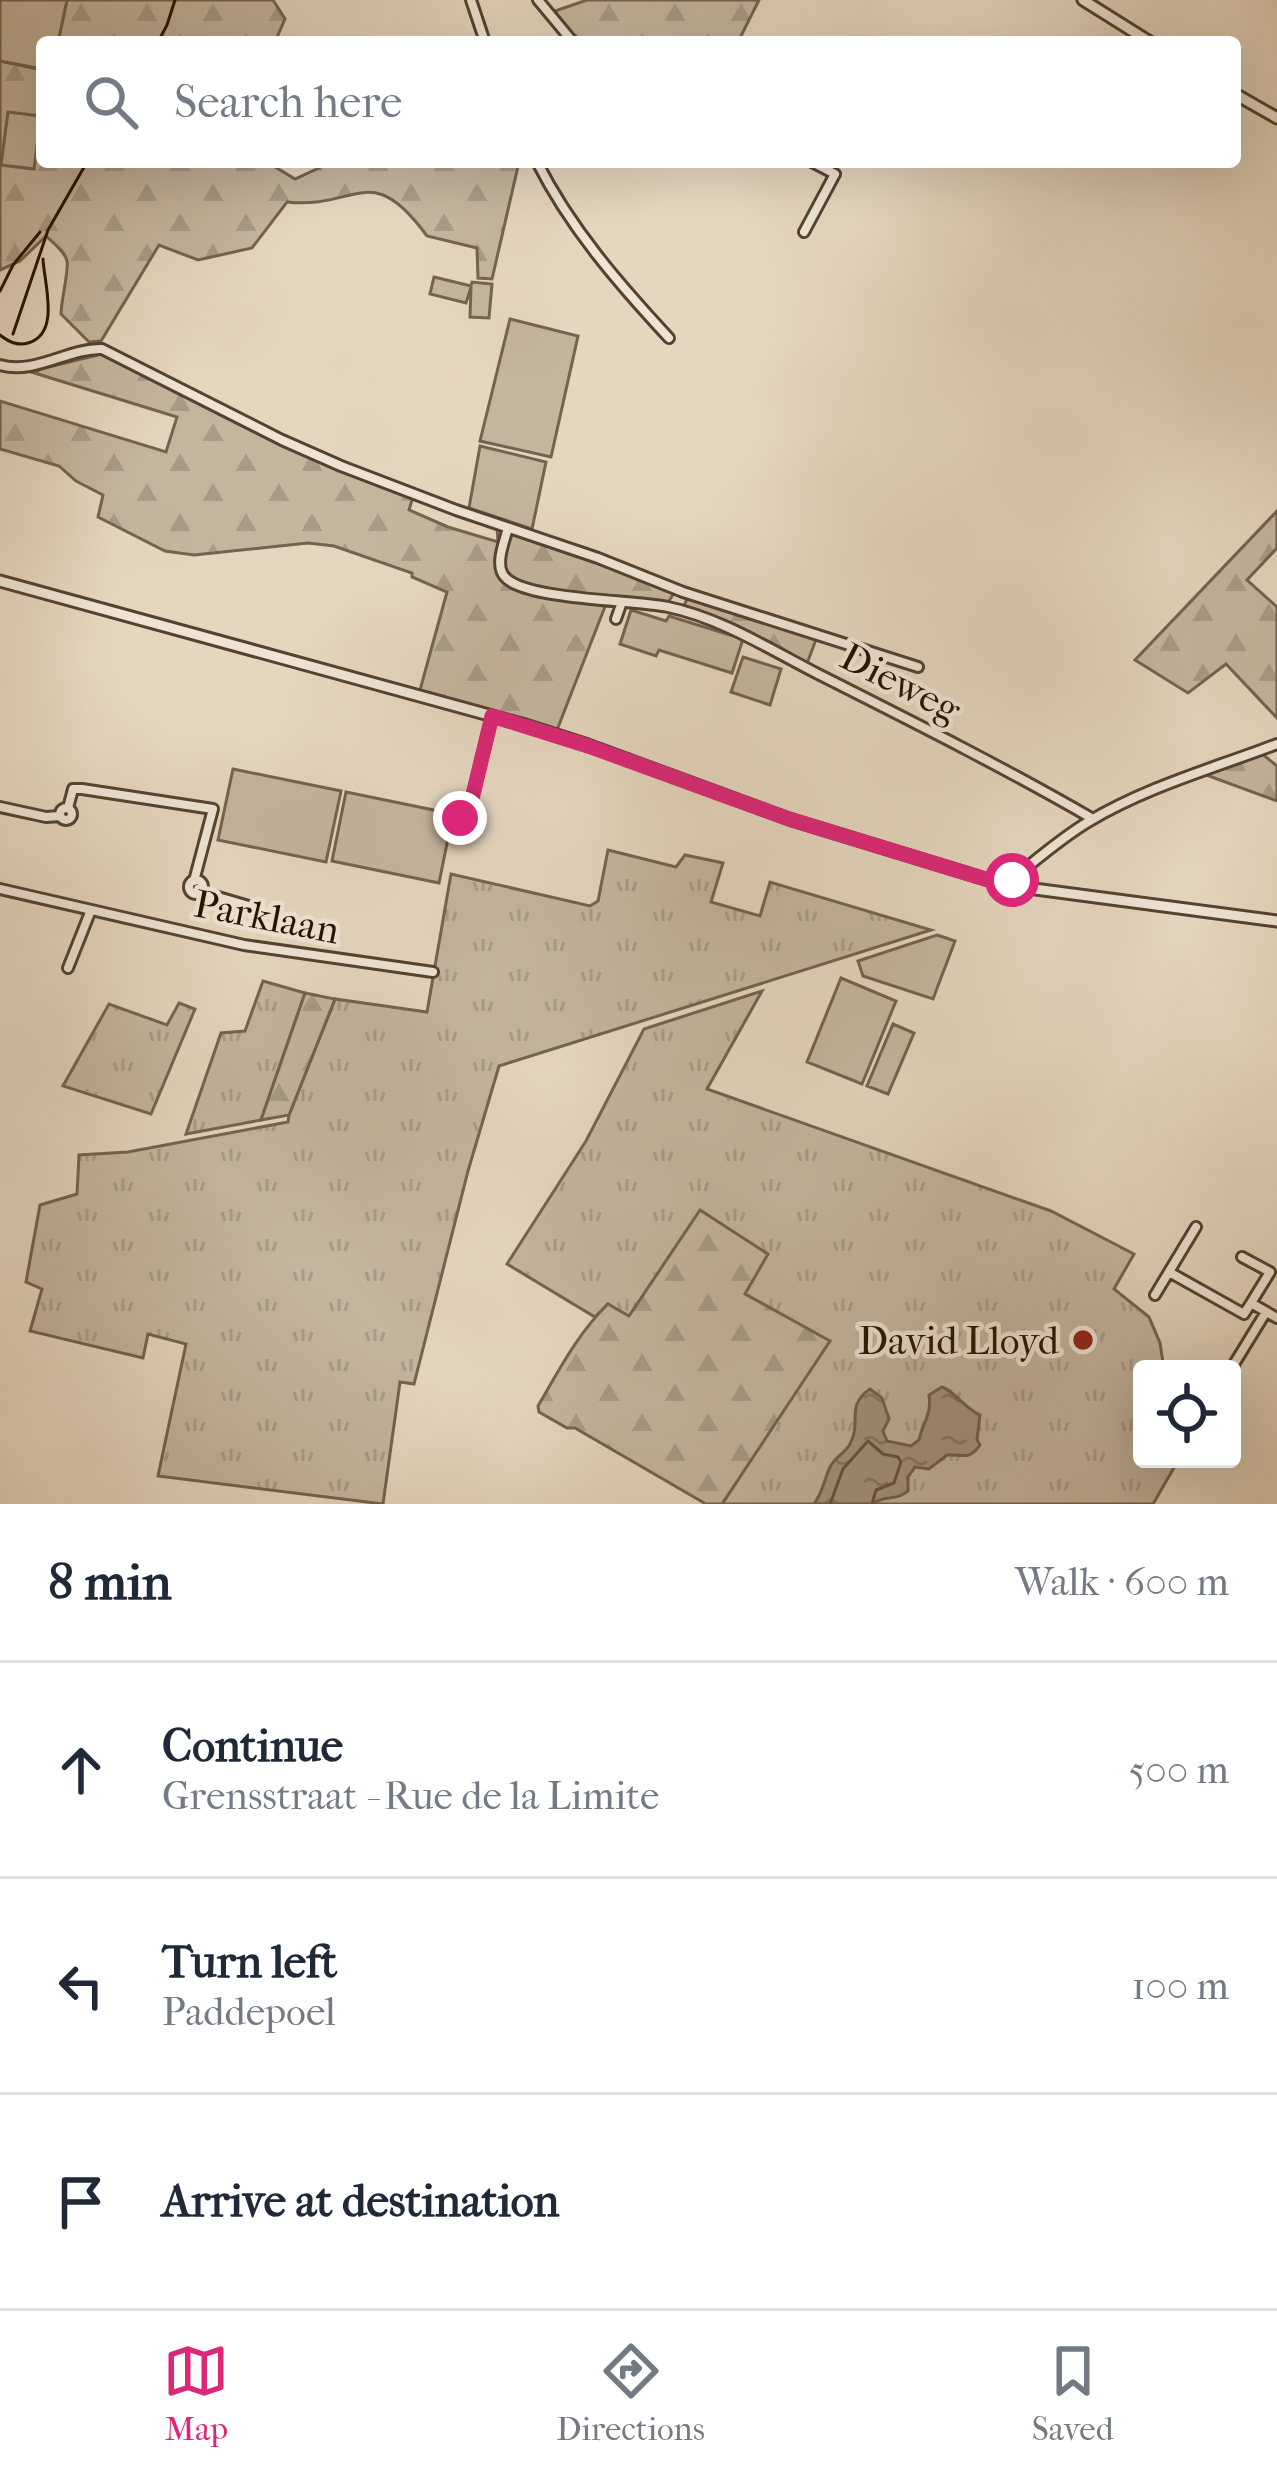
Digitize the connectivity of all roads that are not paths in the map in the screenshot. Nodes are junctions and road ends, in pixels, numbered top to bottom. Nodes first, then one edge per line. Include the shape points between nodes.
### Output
1 (471, 0) edge
2 (538, 0) edge
3 (1083, 0) edge
4 (483, 36) edge
5 (568, 36) edge
6 (1140, 36) edge
7 (1241, 97) edge
8 (1277, 118) edge
9 (541, 168) edge
10 (824, 168) edge
11 (804, 232) dead end
12 (669, 338) dead end
13 (0, 365) edge
14 (508, 528) junction
15 (0, 580) edge
16 (683, 592) junction
17 (622, 602) junction
18 (676, 610) junction
19 (616, 619) dead end
20 (918, 667) dead end
21 (492, 716) junction
22 (1277, 744) edge
23 (0, 808) edge
24 (460, 818) dead end
25 (1093, 819) junction
26 (1005, 885) junction
27 (0, 889) edge
28 (252, 907) dead end
29 (92, 910) junction
30 (1271, 919) edge
31 (68, 968) dead end
32 (433, 972) dead end
33 (1196, 1227) dead end
34 (1242, 1257) dead end
35 (1169, 1272) junction
36 (1262, 1285) junction
37 (1277, 1293) edge
38 (1155, 1294) dead end
39 (1251, 1303) junction
40 (1266, 1312) junction
41 (1277, 1318) edge
42 (1237, 1360) edge

1 - 4 street
2 - 5 street
3 - 6 street
7 - 8 street
9 - 12 street via 590,247
10 - 11 street via 835,174
13 - 14 street via 18,369 102,349 308,452
14 - 16 street
14 - 17 street, Dieweg via 500,564 507,579
15 - 21 street
16 - 18 street
16 - 20 street
17 - 18 street, Dieweg
17 - 19 street
18 - 25 street, Dieweg via 748,638
21 - 24 street via 470,807
21 - 26 street
22 - 25 street
23 - 28 street via 46,817 64,812 70,792 82,789 213,809 194,881 201,892
25 - 26 street
26 - 30 street
27 - 29 street, Parklaan
29 - 31 street
29 - 32 street, Parklaan via 272,951
33 - 35 street
34 - 36 street via 1270,1272
35 - 38 street
35 - 39 street via 1244,1314
36 - 37 street
36 - 39 street
39 - 40 street
40 - 41 street
40 - 42 street

